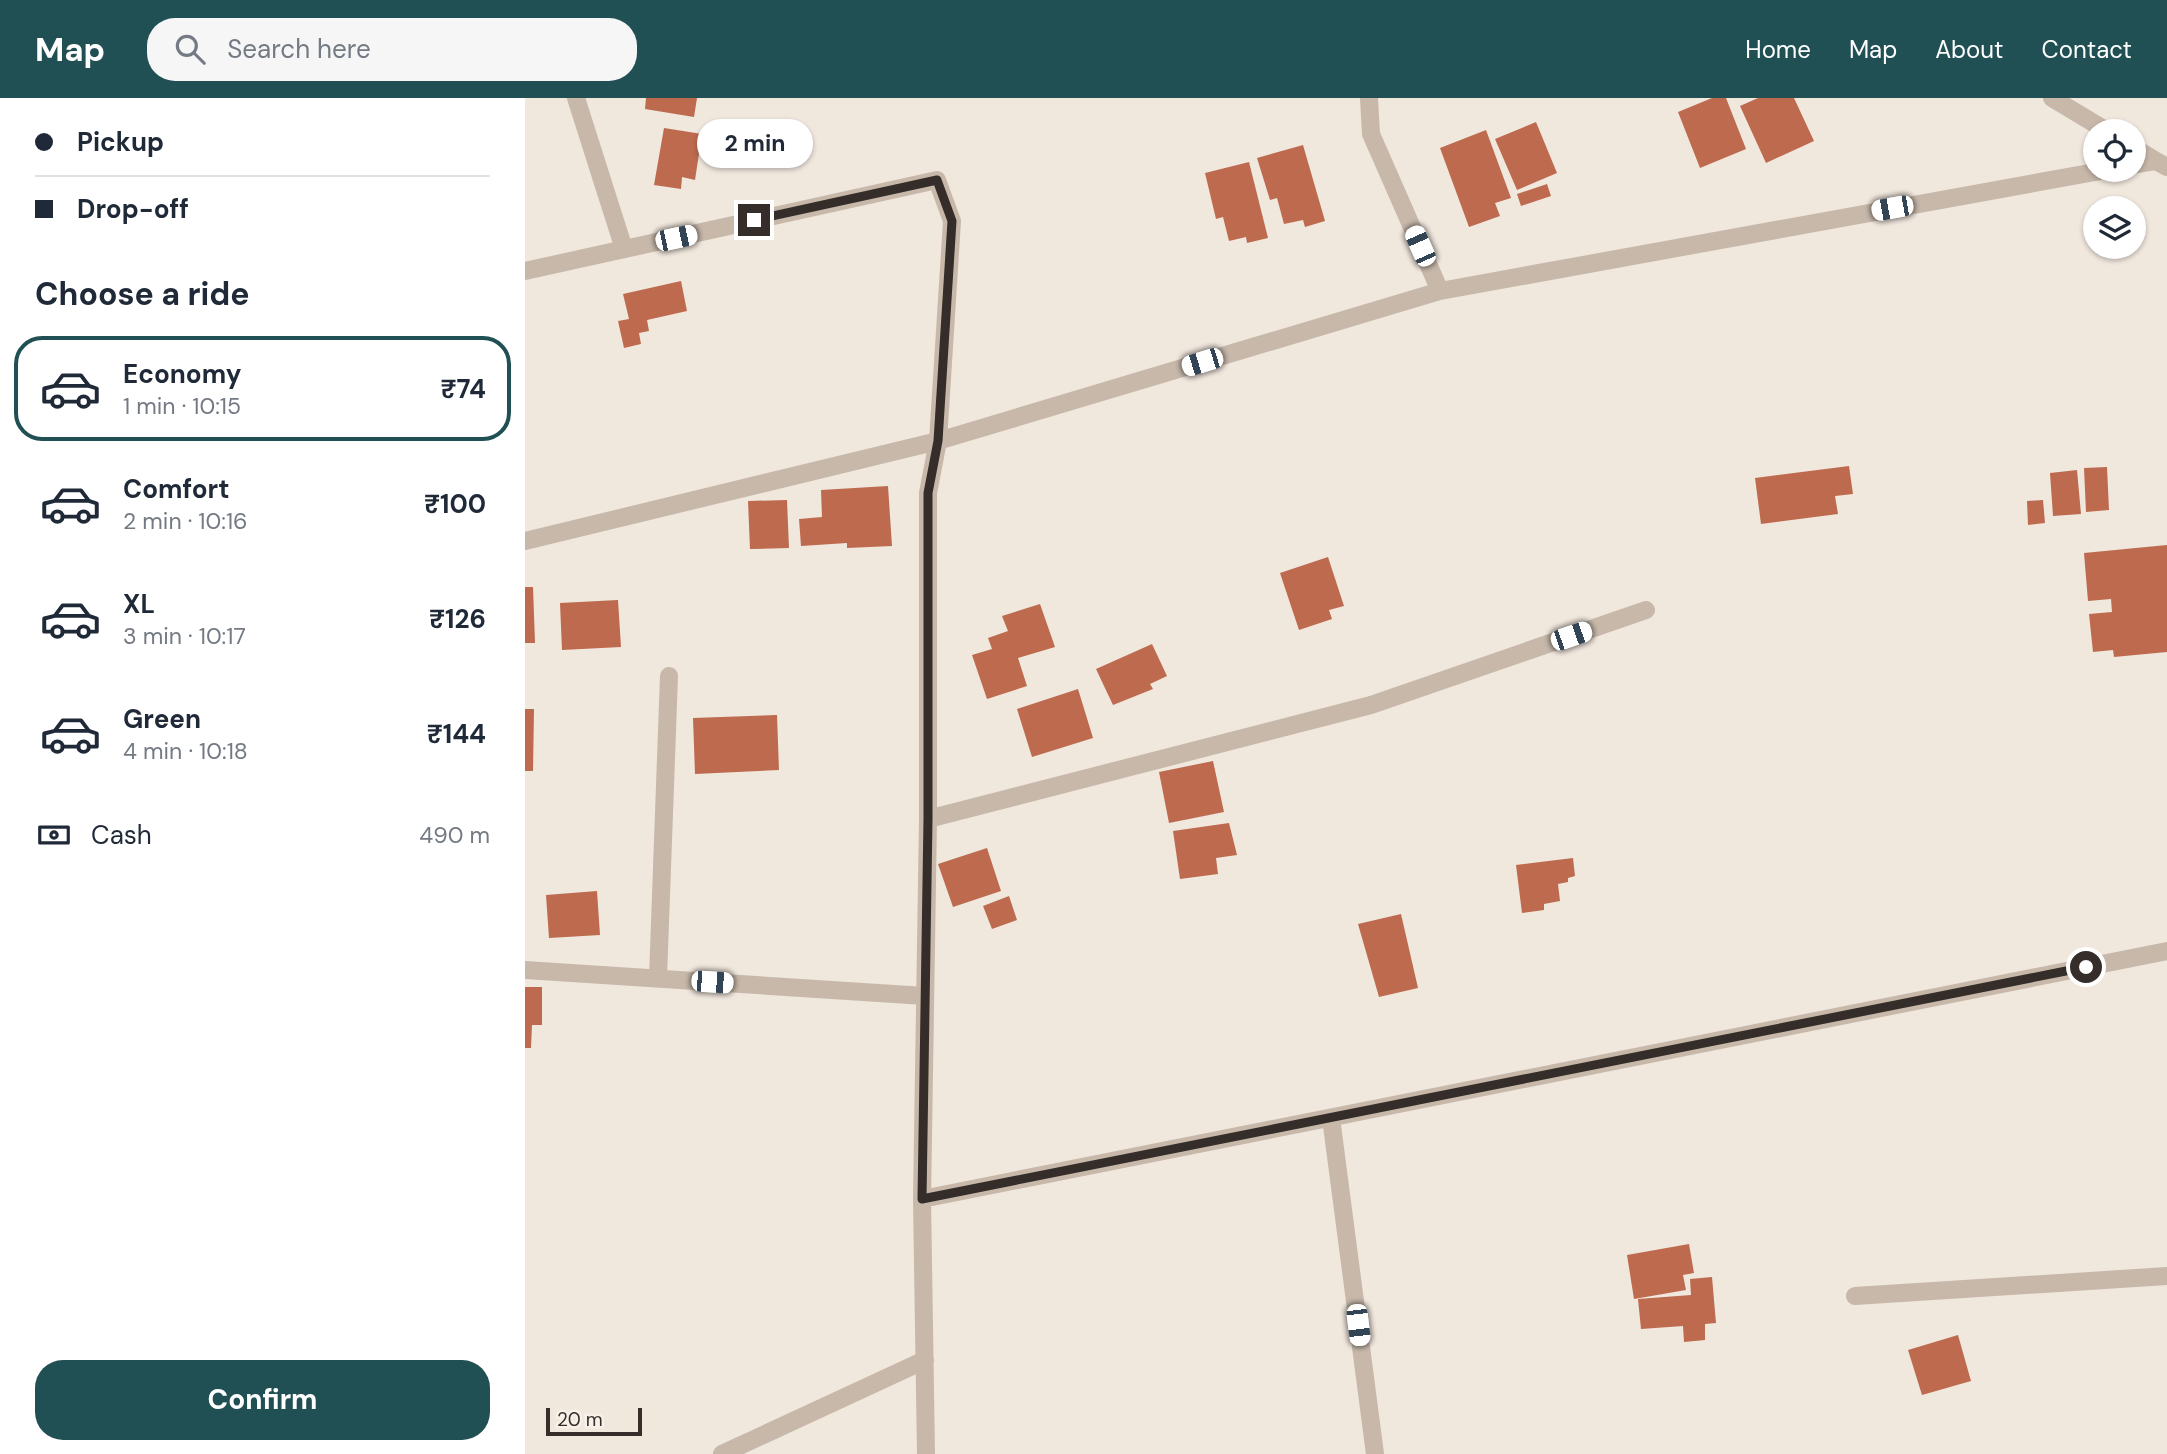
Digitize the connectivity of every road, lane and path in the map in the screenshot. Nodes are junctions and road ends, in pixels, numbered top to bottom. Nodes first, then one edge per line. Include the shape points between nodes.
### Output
1 (576, 98) edge
2 (1369, 98) edge
3 (2052, 98) edge
4 (2087, 119) edge
5 (2146, 155) edge
6 (2161, 164) edge
7 (2083, 174) edge
8 (624, 249) junction
9 (525, 271) edge
10 (1440, 291) junction
11 (938, 441) junction
12 (525, 541) edge
13 (1646, 610) dead end
14 (669, 676) dead end
15 (928, 819) junction
16 (2167, 951) edge
17 (525, 970) edge
18 (658, 978) junction
19 (925, 996) junction
20 (1331, 1118) junction
21 (922, 1199) junction
22 (2167, 1276) edge
23 (1855, 1296) dead end
24 (925, 1360) junction
25 (722, 1454) edge
26 (926, 1454) edge
27 (1375, 1454) edge

1 - 8 street
2 - 10 street via 1371,134
3 - 4 street
5 - 6 street
7 - 10 street
8 - 9 street
8 - 11 street via 937,180 952,221
10 - 11 street
11 - 12 street
11 - 15 street via 928,493
13 - 15 street via 1371,705
14 - 18 street
15 - 19 street
16 - 20 street
17 - 18 street
18 - 19 street
19 - 21 street
20 - 21 street
20 - 27 street
21 - 24 street
22 - 23 street
24 - 25 street
24 - 26 street

